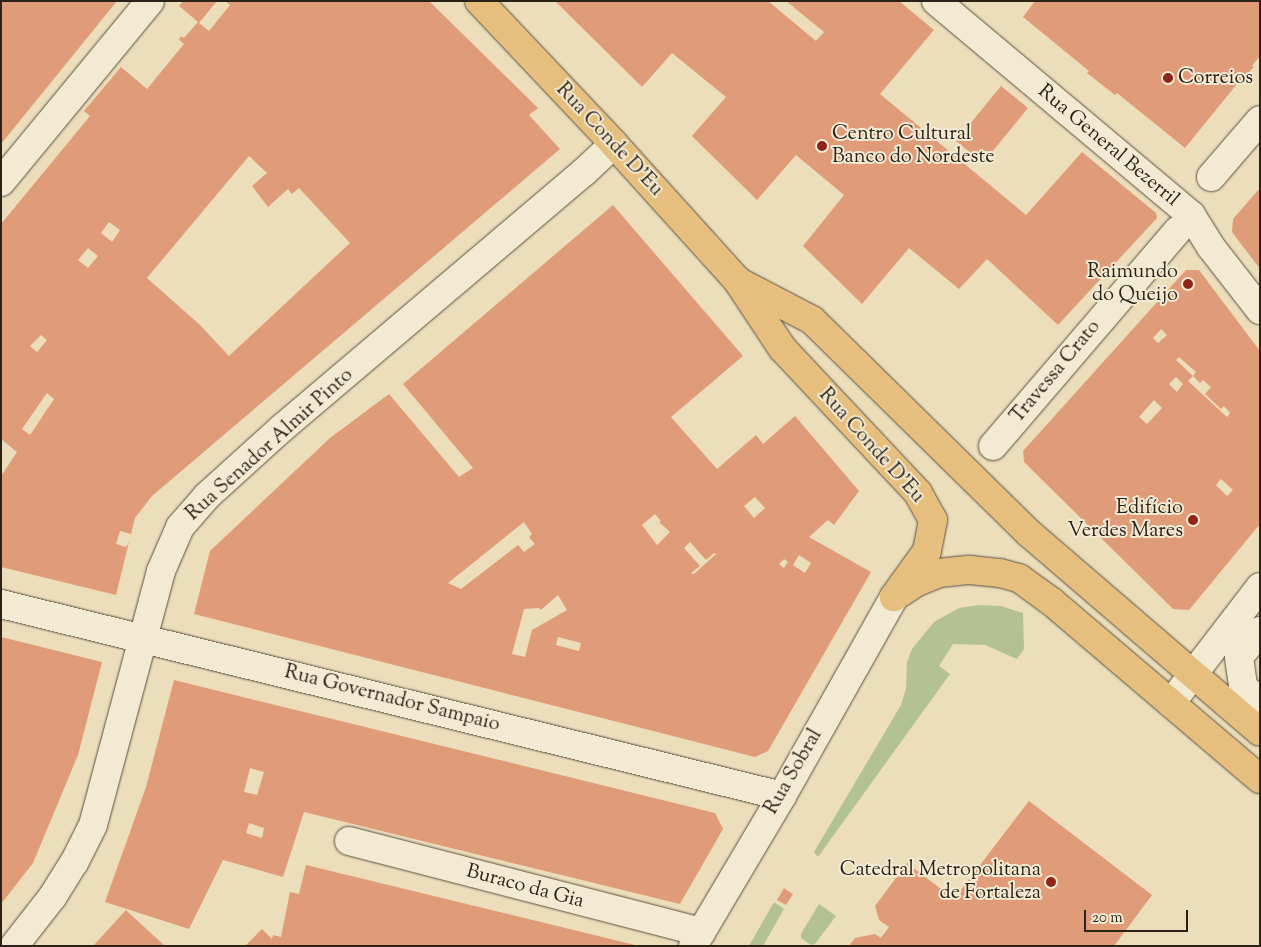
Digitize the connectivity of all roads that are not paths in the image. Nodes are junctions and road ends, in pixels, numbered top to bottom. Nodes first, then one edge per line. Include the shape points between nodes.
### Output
1 (150, 1) edge
2 (479, 1) edge
3 (936, 1) edge
4 (1260, 120) edge
5 (614, 144) junction
6 (1211, 177) dead end
7 (1, 182) edge
8 (1178, 230) dead end
9 (737, 280) junction
10 (1260, 310) edge
11 (993, 446) dead end
12 (1260, 586) edge
13 (894, 597) junction
14 (1, 604) edge
15 (1260, 631) edge
16 (143, 637) junction
17 (1193, 674) junction
18 (1260, 702) edge
19 (1171, 703) junction
20 (1260, 732) edge
21 (1260, 779) edge
22 (782, 796) junction
23 (349, 841) dead end
24 (697, 939) edge
25 (14, 946) edge

1 - 7 street
2 - 5 main road, Rua Conde D'Eu
3 - 10 street, Rua General Bezerril via 1191,215 1211,247
4 - 6 street
5 - 9 main road, Rua Conde D'Eu
5 - 16 street, Rua Senador Almir Pinto via 207,496 180,527 161,571
8 - 11 street, Travessa Crato
9 - 13 main road, Rua Conde D'Eu via 782,348 918,493 934,520 927,550
9 - 17 main road, Rua Conde D'Eu via 812,320 1030,534
12 - 17 street
13 - 19 main road via 938,573 970,570 1018,578 1052,602
13 - 22 street, Rua Sobral
14 - 16 street, Rua Governador Sampaio
15 - 18 street via 1239,657 1243,687
16 - 22 street, Rua Governador Sampaio
16 - 25 street, Rua Senador Almir Pinto via 93,825 53,896
17 - 19 street
17 - 20 main road, Rua Conde D'Eu
19 - 21 main road
22 - 24 street, Rua Sobral
23 - 24 street, Buraco da Gia

